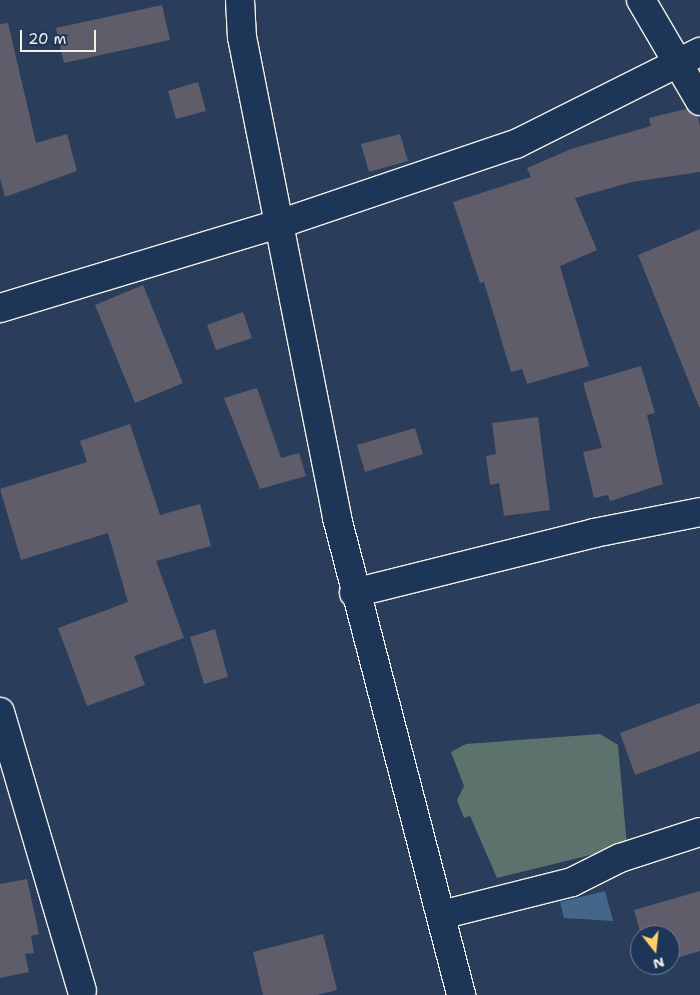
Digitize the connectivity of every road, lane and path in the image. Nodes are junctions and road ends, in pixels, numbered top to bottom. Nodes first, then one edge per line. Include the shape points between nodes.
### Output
1 (240, 0) edge
2 (641, 0) edge
3 (690, 58) edge
4 (700, 102) edge
5 (282, 223) junction
6 (0, 308) edge
7 (700, 512) edge
8 (354, 593) junction
9 (0, 712) edge
10 (700, 832) edge
11 (441, 915) junction
12 (82, 990) dead end
13 (461, 995) edge

1 - 5 street via 242,37
2 - 3 street
3 - 4 street
3 - 5 street via 516,144
5 - 6 street
5 - 8 street via 308,386
7 - 8 street via 594,533
8 - 11 street
9 - 12 street
10 - 11 street via 620,858 572,882
11 - 13 street

